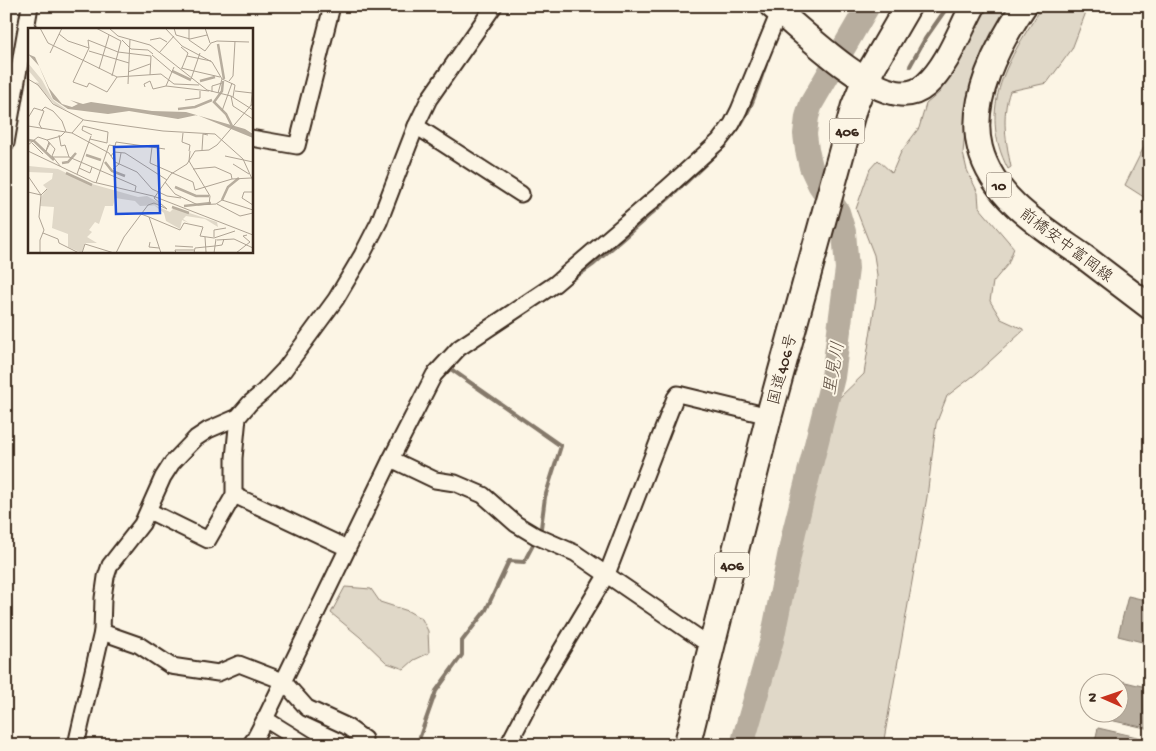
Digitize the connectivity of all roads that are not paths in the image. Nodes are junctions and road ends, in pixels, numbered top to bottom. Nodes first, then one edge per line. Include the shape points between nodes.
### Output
1 (30, 6) edge
2 (332, 6) edge
3 (494, 6) edge
4 (908, 6) edge
5 (973, 6) edge
6 (1024, 6) edge
7 (779, 9) edge
8 (856, 73) junction
9 (21, 99) edge
10 (416, 126) junction
11 (252, 138) edge
12 (6, 143) edge
13 (521, 194) dead end
14 (1150, 307) edge
15 (769, 416) junction
16 (238, 417) junction
17 (391, 459) junction
18 (234, 495) junction
19 (149, 511) junction
20 (347, 548) junction
21 (607, 574) junction
22 (102, 632) junction
23 (712, 647) junction
24 (283, 681) junction
25 (265, 719) junction
26 (76, 745) edge
27 (250, 745) edge
28 (307, 745) edge
29 (364, 745) edge
30 (508, 745) edge
31 (687, 745) edge

1 - 9 street
2 - 11 street via 297,146
3 - 10 street via 429,99
4 - 8 highway, 国道406号 / 406
5 - 8 main road via 940,69 925,86 910,94 897,93
6 - 14 main road, 前橋安中富岡線 / 10 via 995,56 982,91 978,120 980,148 991,175 1026,216
7 - 8 main road
7 - 17 street via 739,110 719,141 554,284 458,348 434,375
8 - 15 highway, 国道406号 / 406 via 854,107
9 - 12 street
10 - 13 street
10 - 16 street via 379,222 336,299 284,370
15 - 21 street via 678,394
15 - 23 highway, 国道406号 / 406
16 - 18 street
16 - 19 street via 208,430 186,447 163,477
17 - 20 street
17 - 21 street via 435,480 455,483 483,496 516,524 568,549
18 - 19 street via 208,540
18 - 20 street
19 - 22 street via 110,565 103,598
20 - 24 street
21 - 23 street
21 - 30 street
22 - 24 street via 139,645 171,666 218,673 239,664
22 - 26 street
23 - 31 highway, 国道406号 / 406
24 - 25 street
24 - 29 street via 308,708 346,726 364,739
25 - 27 street
25 - 28 street

